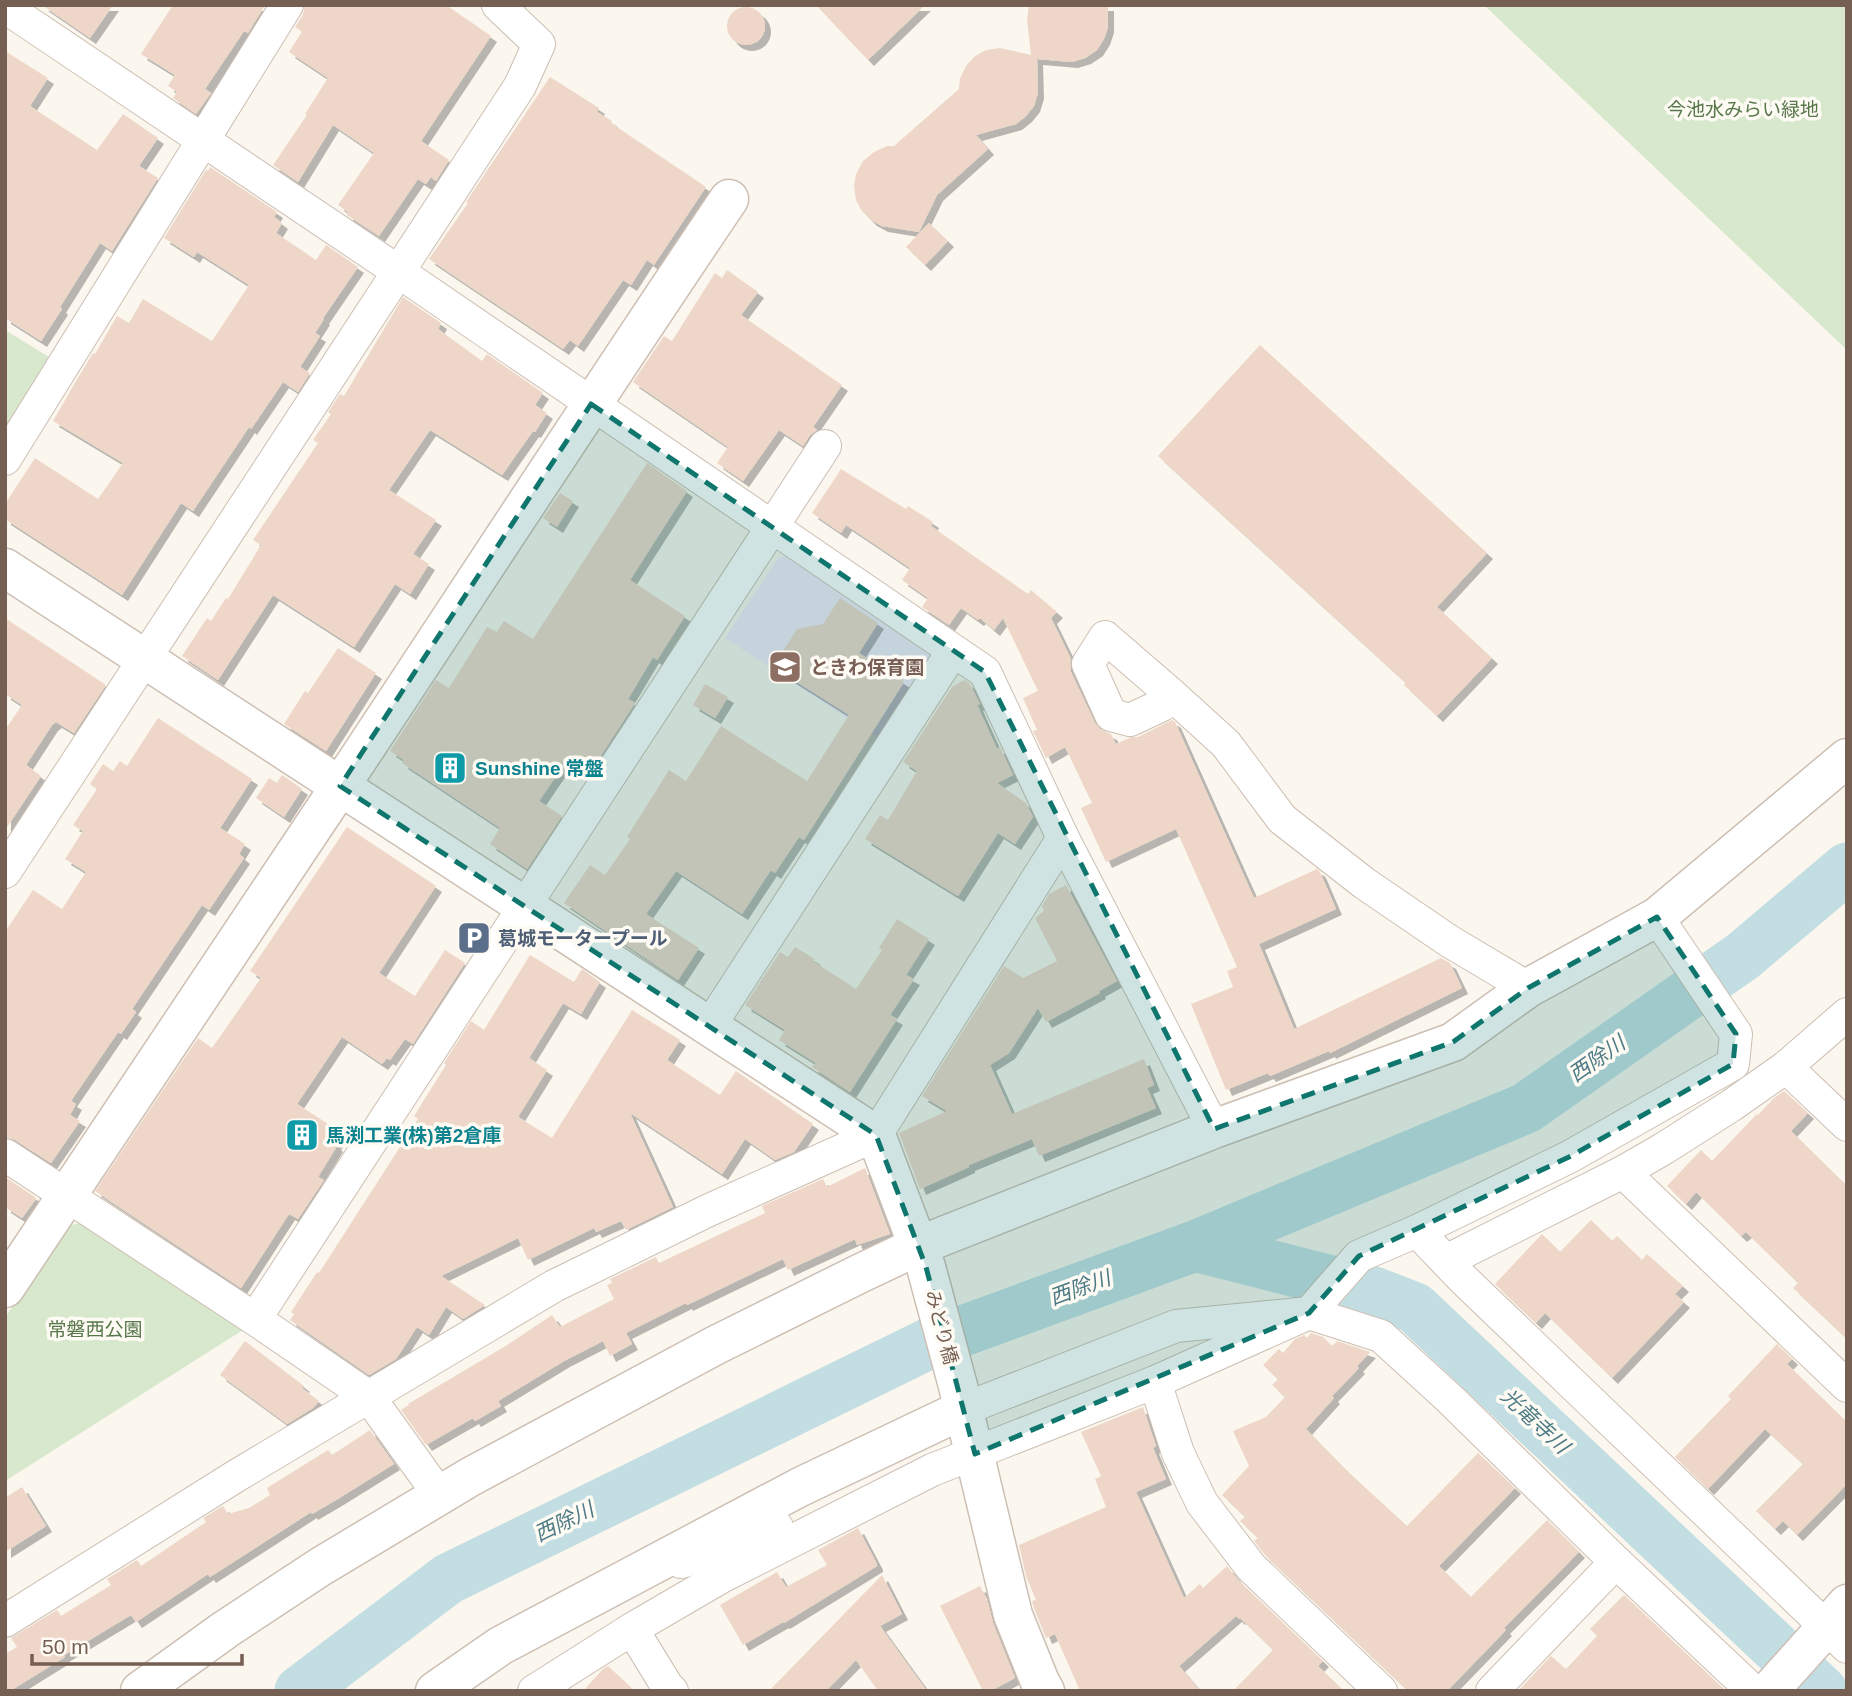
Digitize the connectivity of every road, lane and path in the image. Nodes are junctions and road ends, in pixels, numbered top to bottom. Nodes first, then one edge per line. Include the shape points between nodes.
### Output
1 (287, 5) edge
2 (498, 5) edge
3 (24, 12) edge
4 (203, 141) junction
5 (729, 199) dead end
6 (399, 272) junction
7 (591, 404) junction
8 (825, 446) dead end
9 (5, 459) edge
10 (772, 527) junction
11 (5, 568) edge
12 (953, 651) junction
13 (146, 659) junction
14 (1171, 694) dead end
15 (1847, 758) edge
16 (340, 786) junction
17 (1063, 838) junction
18 (5, 872) edge
19 (524, 907) junction
20 (1657, 917) junction
21 (1528, 988) junction
22 (1847, 1014) edge
23 (709, 1027) junction
24 (1786, 1067) junction
25 (1847, 1125) edge
26 (1214, 1129) junction
27 (876, 1135) junction
28 (5, 1155) edge
29 (1623, 1172) junction
30 (66, 1195) junction
31 (1417, 1231) junction
32 (922, 1257) junction
33 (1446, 1261) junction
34 (5, 1288) edge
35 (1309, 1313) junction
36 (255, 1319) junction
37 (1154, 1382) junction
38 (1847, 1386) edge
39 (369, 1397) junction
40 (961, 1398) junction
41 (975, 1454) junction
42 (932, 1470) junction
43 (440, 1496) junction
44 (1616, 1562) junction
45 (632, 1576) junction
46 (5, 1621) edge
47 (1834, 1628) edge
48 (632, 1629) junction
49 (1036, 1688) edge
50 (140, 1691) edge
51 (435, 1691) edge
52 (534, 1691) edge
53 (672, 1691) edge
54 (1381, 1691) edge
55 (1492, 1691) edge
56 (1754, 1691) edge
57 (1769, 1691) edge

1 - 4 street
2 - 6 street via 539,44 520,86
3 - 4 street
4 - 6 street
4 - 9 street
5 - 7 street
6 - 7 street
6 - 13 street
7 - 10 street
7 - 16 street
8 - 10 street
10 - 12 street
10 - 19 street
11 - 13 street
12 - 17 street via 985,672
12 - 23 street
13 - 16 street
13 - 18 street
14 - 21 street via 1226,744 1282,819 1364,883
15 - 20 street
16 - 19 street
16 - 30 street
17 - 26 street
17 - 27 street
19 - 23 street
19 - 36 street
20 - 21 street
20 - 31 street via 1736,1034 1733,1064 1569,1157
21 - 26 street via 1452,1042
22 - 24 street
23 - 27 street
24 - 25 street
24 - 29 street
26 - 32 street
27 - 32 street, みどり橋
27 - 39 street via 554,1286
28 - 30 street
29 - 33 street
29 - 38 street
30 - 34 street
30 - 36 street
31 - 33 street
31 - 35 street via 1359,1256
32 - 40 street, みどり橋
32 - 43 street via 716,1345
33 - 47 street
35 - 37 street
35 - 40 street via 1176,1326
35 - 44 street via 1381,1336
36 - 39 street
37 - 41 street
37 - 54 street via 1178,1453 1202,1503 1251,1567
39 - 43 street
39 - 46 street
40 - 41 street, みどり橋
40 - 45 street
41 - 42 street
41 - 49 street, みどり橋 via 1013,1615
42 - 45 street via 877,1484 724,1550
42 - 48 street via 723,1576
43 - 50 street via 320,1567
44 - 55 street
44 - 56 street
45 - 51 street via 500,1646
47 - 57 street
48 - 52 street
48 - 53 street

